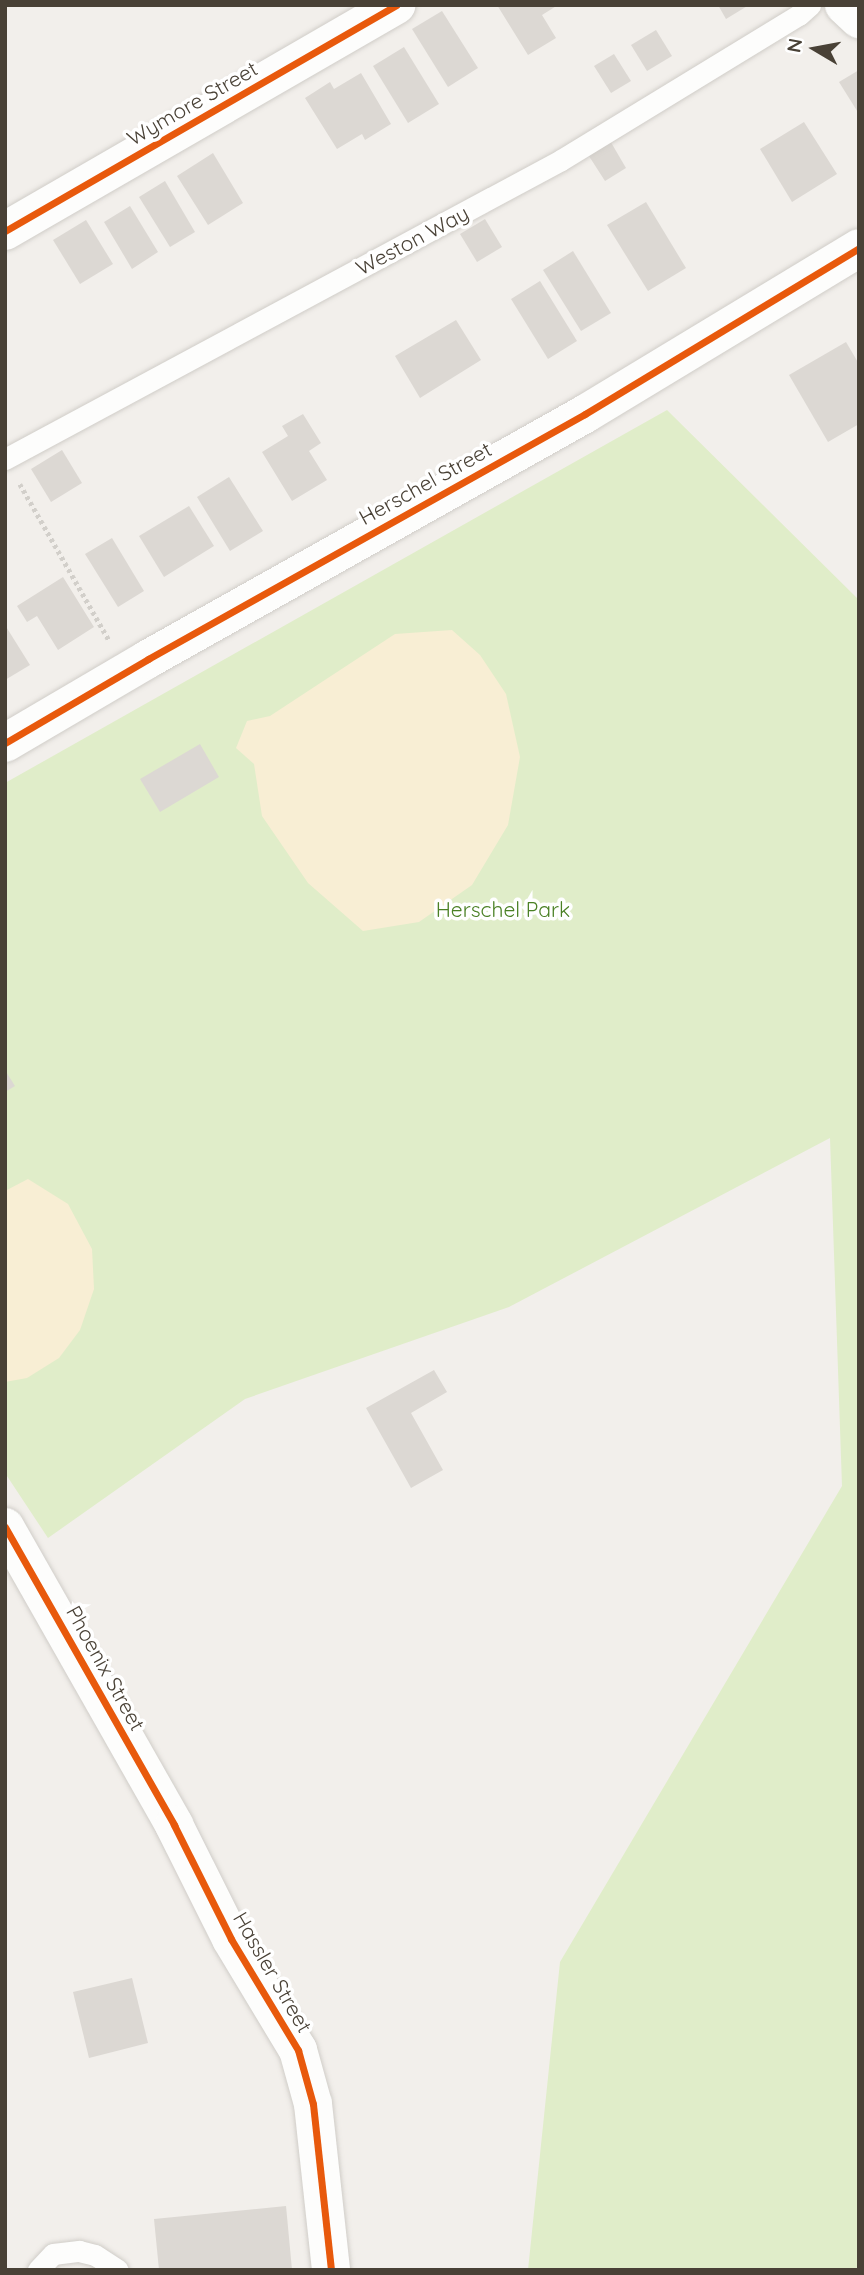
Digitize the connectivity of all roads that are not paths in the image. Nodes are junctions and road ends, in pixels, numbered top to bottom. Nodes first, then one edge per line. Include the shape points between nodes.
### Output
1 (396, 5) edge
2 (810, 5) edge
3 (844, 5) edge
4 (859, 19) edge
5 (5, 231) edge
6 (859, 248) edge
7 (5, 459) edge
8 (5, 743) edge
9 (7, 1532) edge
10 (174, 1825) joint
11 (38, 2270) edge
12 (118, 2270) edge
13 (331, 2270) edge

1 - 5 street, Wymore Street
2 - 7 lane, Weston Way via 561,160
3 - 4 street
6 - 8 street, Herschel Street via 585,414
9 - 10 street, Phoenix Street
10 - 13 street, Hassler Street via 231,1939 298,2050 313,2104
11 - 12 lane via 53,2254 79,2251

